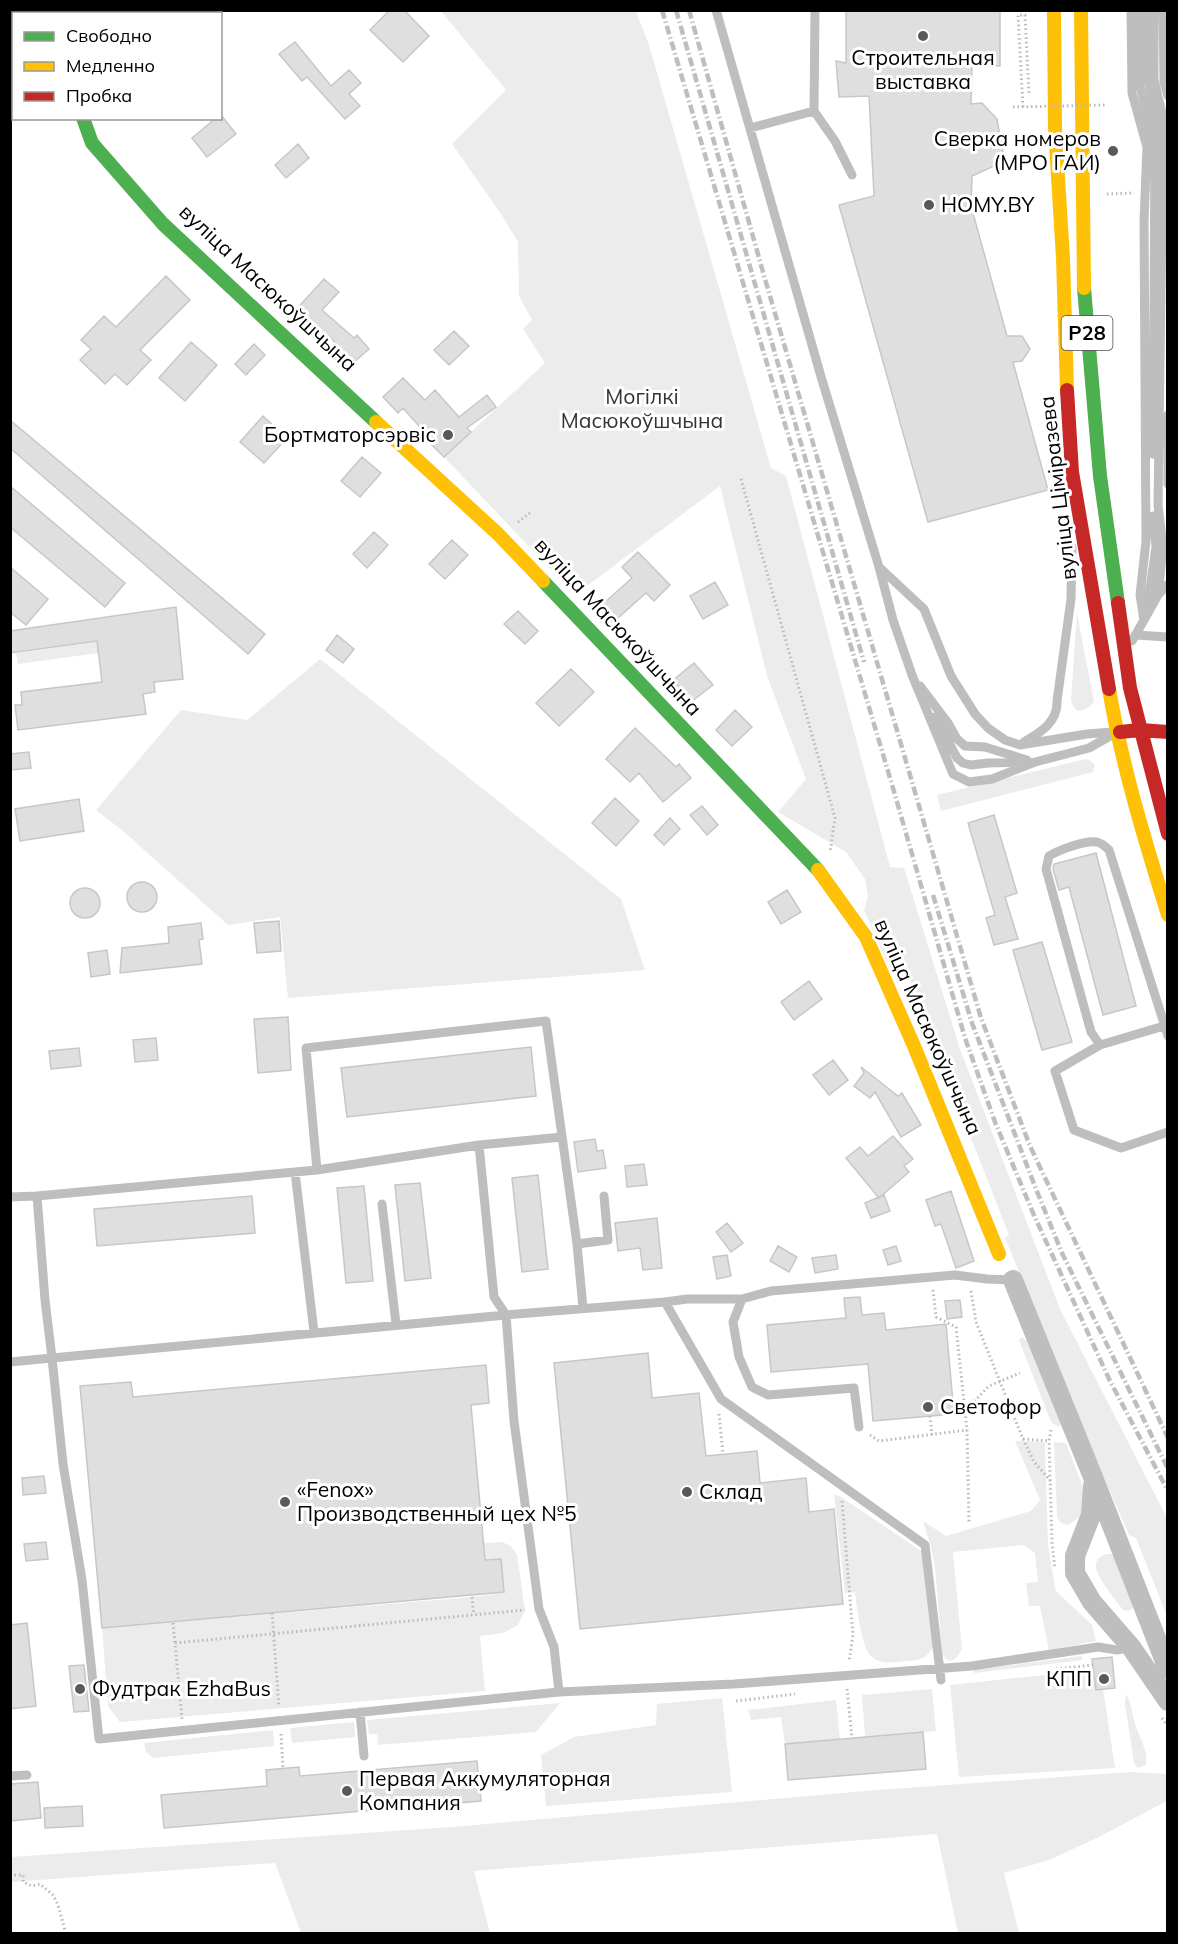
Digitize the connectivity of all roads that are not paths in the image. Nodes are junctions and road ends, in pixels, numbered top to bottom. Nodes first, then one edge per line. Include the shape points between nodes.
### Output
1 (716, 10) edge
2 (815, 10) edge
3 (1054, 10) edge
4 (1081, 10) edge
5 (1131, 10) edge
6 (1139, 10) edge
7 (1147, 10) edge
8 (1154, 10) edge
9 (1163, 10) edge
10 (1167, 96) edge
11 (814, 111) junction
12 (84, 120) edge
13 (750, 128) junction
14 (1167, 138) edge
15 (852, 175) dead end
16 (1167, 416) edge
17 (1072, 472) junction
18 (1167, 484) edge
19 (1072, 530) dead end
20 (1072, 542) dead end
21 (879, 567) junction
22 (1167, 584) edge
23 (1158, 595) junction
24 (1144, 620) junction
25 (1135, 636) junction
26 (1167, 637) edge
27 (1125, 653) junction
28 (912, 675) junction
29 (1140, 730) junction
30 (1116, 732) junction
31 (1167, 732) edge
32 (1020, 745) junction
33 (1035, 762) junction
34 (1167, 834) edge
35 (1167, 915) edge
36 (1166, 1031) edge
37 (1100, 1045) junction
38 (1167, 1132) edge
39 (562, 1137) junction
40 (479, 1145) junction
41 (317, 1170) junction
42 (295, 1172) junction
43 (36, 1196) junction
44 (604, 1196) dead end
45 (10, 1197) edge
46 (382, 1204) dead end
47 (577, 1244) junction
48 (999, 1254) dead end
49 (1013, 1280) joint
50 (742, 1299) junction
51 (665, 1302) junction
52 (583, 1308) junction
53 (506, 1315) junction
54 (396, 1324) junction
55 (314, 1332) junction
56 (52, 1358) junction
57 (10, 1362) edge
58 (859, 1427) road end
59 (1100, 1517) junction
60 (1131, 1647) junction
61 (940, 1668) junction
62 (1167, 1669) edge
63 (941, 1680) dead end
64 (559, 1692) junction
65 (1167, 1701) edge
66 (360, 1712) junction
67 (364, 1756) dead end
68 (27, 1775) dead end
69 (10, 1776) edge

1 - 13 lane
2 - 11 lane
3 - 17 main road, вуліца Ціміразева / Р28 via 1055,128
4 - 27 main road, вуліца Ціміразева / Р28 via 1084,298 1100,476
5 - 24 lane via 1132,93 1147,147 1146,542 1140,595
6 - 24 lane via 1140,86 1155,147 1152,506 1156,547
7 - 23 lane via 1148,79 1163,149 1158,505 1163,547
8 - 14 lane via 1154,80
9 - 10 lane
11 - 13 lane
11 - 15 lane
12 - 48 main road, вуліца Масюкоўшчына via 92,143 163,224 498,534 821,873 866,937
13 - 21 lane
16 - 18 lane
17 - 19 lane
17 - 30 main road, вуліца Ціміразева / Р28
20 - 32 lane via 1071,599 1057,709 1041,732
21 - 28 lane
21 - 32 lane via 924,609 951,676 975,714 1005,740
22 - 23 lane
23 - 24 lane
24 - 25 lane
25 - 26 lane
25 - 27 lane
27 - 29 main road, вуліца Ціміразева / Р28
28 - 33 lane via 965,746 985,747
28 - 33 lane via 963,763
28 - 33 lane via 953,774 969,782 983,781
29 - 30 main road
29 - 31 main road
29 - 34 main road, вуліца Ціміразева / Р28
30 - 32 lane
30 - 33 lane via 1089,748
30 - 35 main road, вуліца Ціміразева / Р28
36 - 37 lane
36 - 37 lane via 1109,850 1099,842 1089,842 1049,856 1046,869 1091,1032
37 - 38 lane via 1055,1071 1074,1130 1121,1148
39 - 40 lane
39 - 41 lane via 546,1021 306,1048
39 - 47 lane
40 - 41 lane
40 - 53 lane via 494,1298
41 - 42 lane
42 - 43 lane
42 - 55 lane
43 - 45 lane
43 - 56 lane
44 - 47 lane via 608,1240
46 - 54 lane
47 - 52 lane
49 - 50 lane via 956,1275 771,1291
49 - 59 street via 1093,1477
50 - 51 lane
50 - 58 lane via 733,1322 739,1357 752,1386 768,1395 854,1388
51 - 52 lane
51 - 61 lane via 721,1399 925,1545
52 - 53 lane
53 - 54 lane
53 - 64 lane via 514,1421 539,1609 554,1647
54 - 55 lane
55 - 56 lane
56 - 57 lane
56 - 66 lane via 99,1739
59 - 60 street via 1075,1556 1075,1574 1092,1602
59 - 62 street
60 - 61 lane via 1098,1647
60 - 65 street
61 - 63 lane
61 - 64 lane via 734,1684
64 - 66 lane
66 - 67 lane
68 - 69 lane

